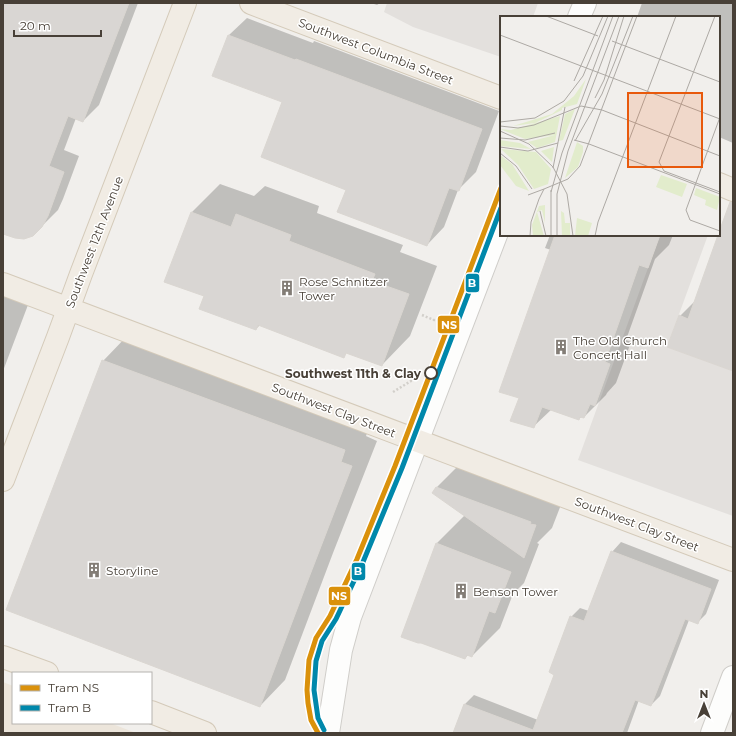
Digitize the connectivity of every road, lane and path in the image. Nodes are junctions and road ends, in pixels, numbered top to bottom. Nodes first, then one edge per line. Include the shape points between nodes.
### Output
1 (185, 3) edge
2 (251, 3) edge
3 (584, 3) edge
4 (579, 16) edge
5 (500, 98) edge
6 (720, 184) edge
7 (733, 190) edge
8 (500, 225) edge
9 (3, 284) edge
10 (68, 309) junction
11 (422, 315) dead end
12 (432, 322) dead end
13 (413, 374) dead end
14 (393, 392) dead end
15 (417, 441) junction
16 (3, 480) edge
17 (733, 560) edge
18 (3, 657) edge
19 (44, 672) edge
20 (733, 677) edge
21 (152, 712) edge
22 (205, 733) edge
23 (328, 733) edge
24 (712, 733) edge

1 - 10 main road, Southwest 12th Avenue
2 - 5 main road, Southwest Columbia Street
3 - 4 street
6 - 7 main road
8 - 15 street
9 - 10 main road, Southwest Clay Street
10 - 15 main road, Southwest Clay Street
10 - 16 main road, Southwest 12th Avenue
11 - 12 path via 434,320
13 - 14 path via 411,381
15 - 17 main road, Southwest Clay Street
15 - 23 street via 350,617 341,650
18 - 19 main road
20 - 24 street
21 - 22 main road

